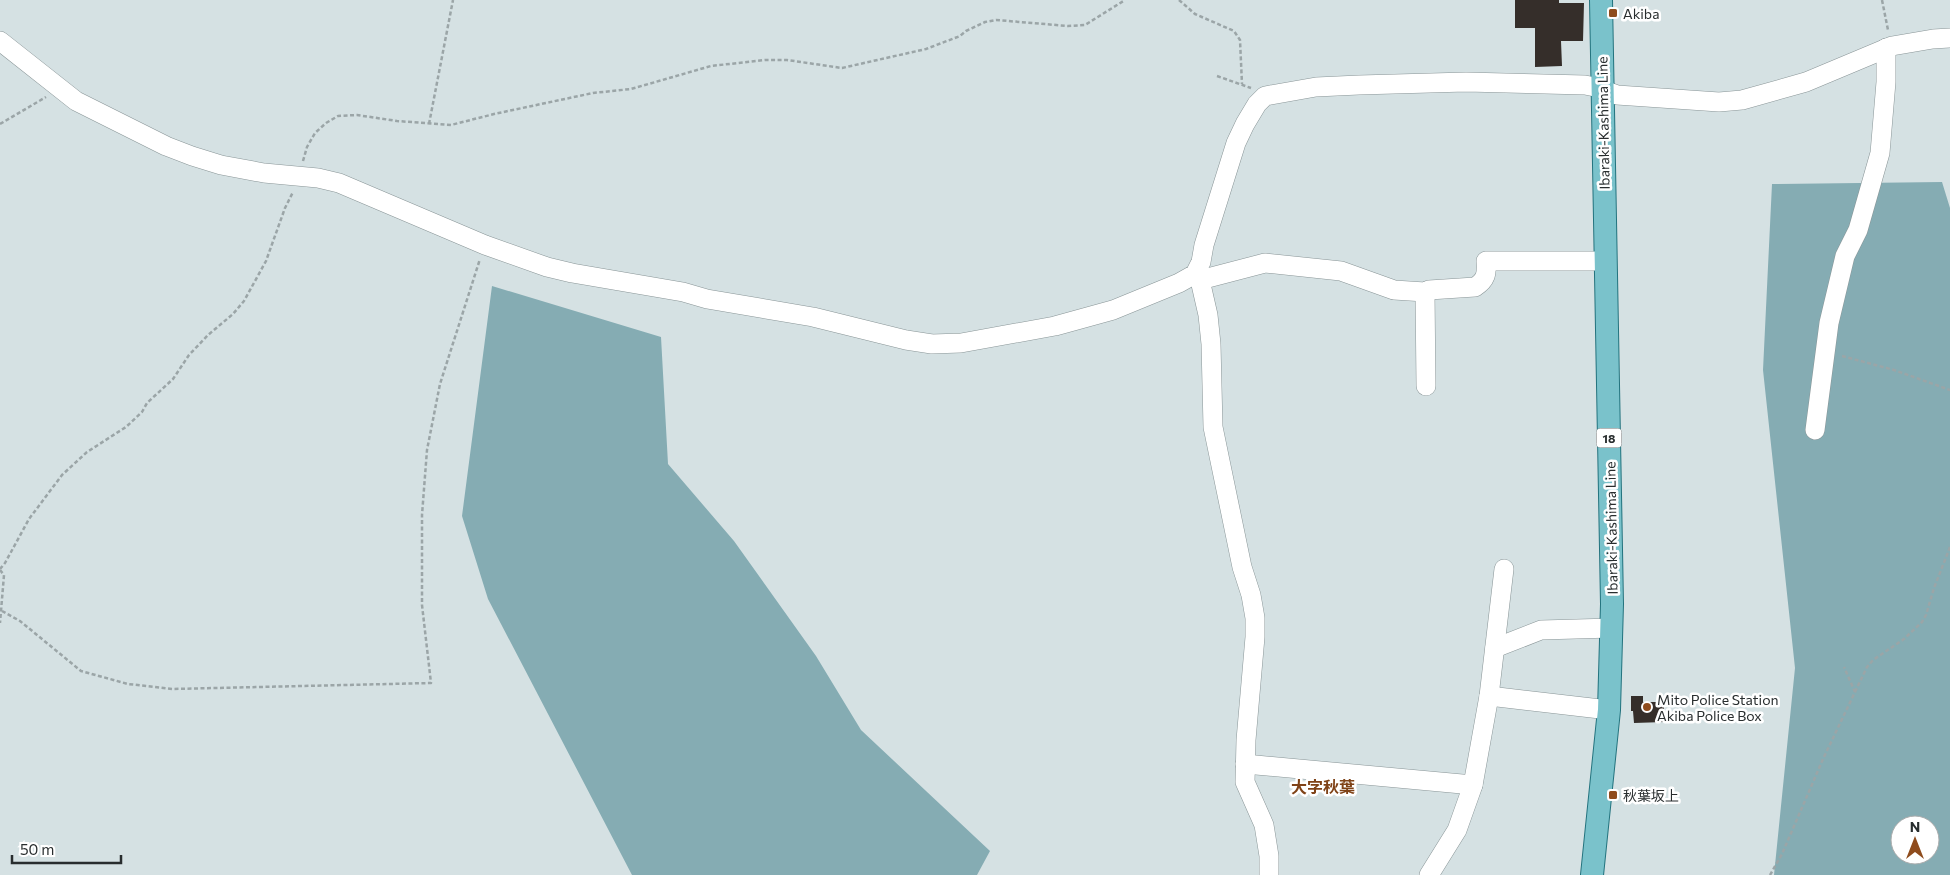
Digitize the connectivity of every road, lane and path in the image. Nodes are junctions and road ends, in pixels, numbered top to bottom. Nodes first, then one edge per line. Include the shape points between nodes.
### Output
1 (453, 0) edge
2 (1125, 0) edge
3 (1179, 0) edge
4 (1601, 0) edge
5 (1882, 0) edge
6 (1950, 38) edge
7 (0, 41) edge
8 (1889, 47) junction
9 (1218, 76) dead end
10 (1242, 84) junction
11 (60, 90) junction
12 (1602, 90) junction
13 (1265, 96) junction
14 (0, 124) edge
15 (429, 124) junction
16 (300, 176) junction
17 (485, 245) junction
18 (1606, 262) junction
19 (1197, 277) junction
20 (1425, 292) junction
21 (1824, 352) junction
22 (1426, 386) dead end
23 (1950, 390) edge
24 (1815, 430) dead end
25 (1950, 547) edge
26 (0, 569) edge
27 (1504, 569) dead end
28 (2, 611) junction
29 (0, 623) edge
30 (1612, 628) junction
31 (1495, 648) junction
32 (1844, 667) dead end
33 (1855, 692) junction
34 (1490, 696) junction
35 (1610, 710) junction
36 (1245, 764) junction
37 (1473, 785) junction
38 (1269, 875) edge
39 (1429, 875) edge
40 (1592, 875) edge
41 (1770, 875) edge

1 - 15 path
2 - 15 path via 1085,25 996,20 926,49 842,68 787,60 711,66 632,89 593,92 451,125
3 - 10 path via 1195,14 1234,31 1241,45
4 - 12 main road, Ibaraki-Kashima Line / 18
5 - 8 path
6 - 8 street
7 - 11 street
8 - 12 street via 1806,82 1742,100 1669,100 1617,96
8 - 21 street via 1880,153 1858,230 1845,256
9 - 10 path
10 - 13 path
11 - 14 path
11 - 16 street via 98,114 192,156 264,173
12 - 13 street via 1585,85 1466,82 1316,87
12 - 18 main road, Ibaraki-Kashima Line / 18
13 - 19 street via 1244,124 1236,143
15 - 16 path via 357,115 338,116 316,133 307,148
16 - 17 street via 339,183
16 - 26 path via 266,261 244,301 190,355 142,412 87,452 62,475 29,520
17 - 19 street via 572,273 813,317 932,344 960,342 1080,320
17 - 28 path via 440,384 427,450 422,515 422,605 431,683 173,689 128,684 81,671 20,621
18 - 20 street via 1486,261 1487,274 1475,287
18 - 30 main road, Ibaraki-Kashima Line / 18
19 - 20 street via 1265,263 1341,271 1394,290
19 - 36 street via 1208,315 1213,426 1242,567 1256,618
20 - 22 street
21 - 23 path via 1894,370
21 - 24 street
25 - 33 path via 1922,622 1873,660
26 - 28 path via 4,575
27 - 31 street
28 - 29 path
30 - 31 street via 1541,630
30 - 35 main road, Ibaraki-Kashima Line / 18
31 - 34 street
32 - 33 path
33 - 41 path
34 - 35 street
34 - 37 street
35 - 40 main road, Ibaraki-Kashima Line / 18
36 - 37 street
36 - 38 street via 1246,782 1264,825
37 - 39 street via 1457,830

